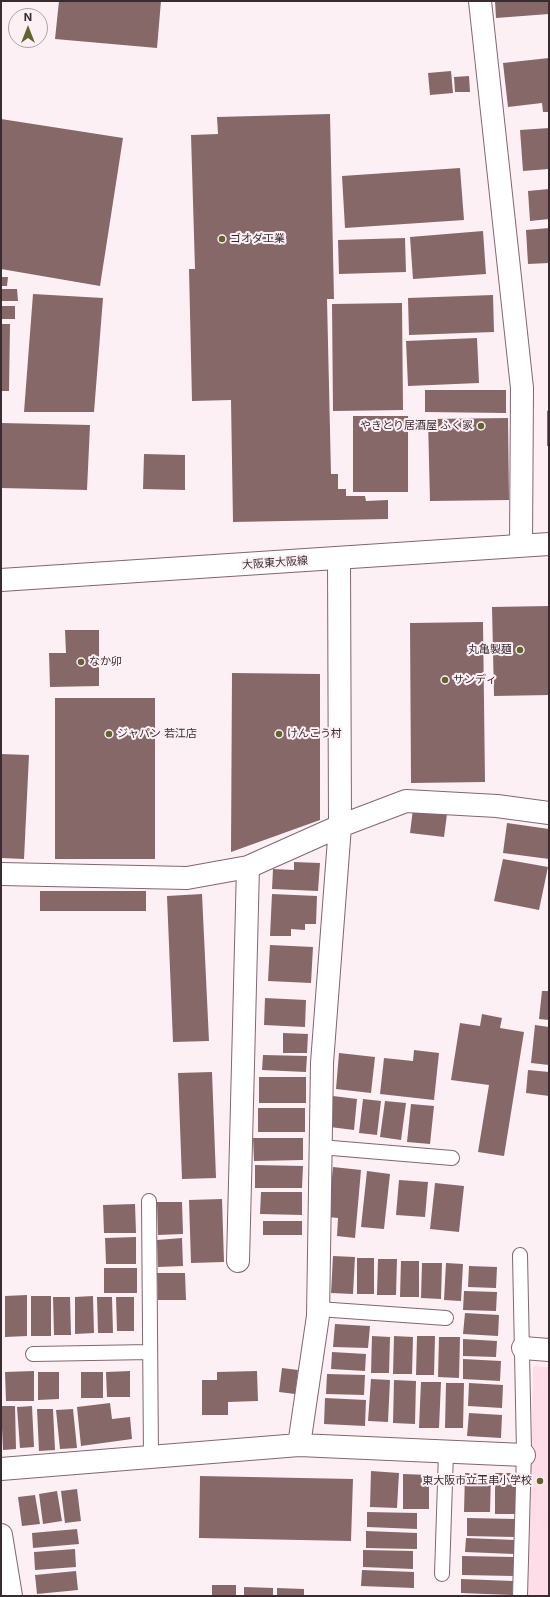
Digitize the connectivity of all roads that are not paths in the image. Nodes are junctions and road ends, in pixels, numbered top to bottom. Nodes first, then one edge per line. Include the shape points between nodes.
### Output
1 (480, 1) edge
2 (549, 544) edge
3 (521, 546) junction
4 (339, 559) junction
5 (1, 580) edge
6 (549, 813) edge
7 (340, 826) junction
8 (248, 867) junction
9 (1, 874) edge
10 (320, 1146) junction
11 (452, 1158) dead end
12 (149, 1201) dead end
13 (520, 1255) dead end
14 (238, 1261) dead end
15 (318, 1309) junction
16 (446, 1318) dead end
17 (523, 1348) junction
18 (549, 1350) edge
19 (150, 1352) junction
20 (33, 1354) dead end
21 (299, 1445) junction
22 (446, 1452) junction
23 (524, 1455) junction
24 (151, 1457) junction
25 (1, 1469) edge
26 (1, 1535) edge
27 (442, 1574) dead end
28 (11, 1596) edge
29 (520, 1596) edge

1 - 3 street via 522,388
2 - 3 street, 大阪東大阪線
3 - 4 street, 大阪東大阪線
4 - 5 street, 大阪東大阪線
4 - 7 street
6 - 7 street via 497,806 406,801
7 - 8 street
7 - 10 street via 322,1063
8 - 9 street via 187,878
8 - 14 street
10 - 11 lane
10 - 15 street
12 - 19 lane
13 - 17 lane
15 - 16 lane
15 - 21 street
17 - 18 street
17 - 23 lane
19 - 20 lane
19 - 24 lane
21 - 22 street
21 - 24 street
22 - 23 street
22 - 27 lane
23 - 29 lane
24 - 25 street
26 - 28 street

